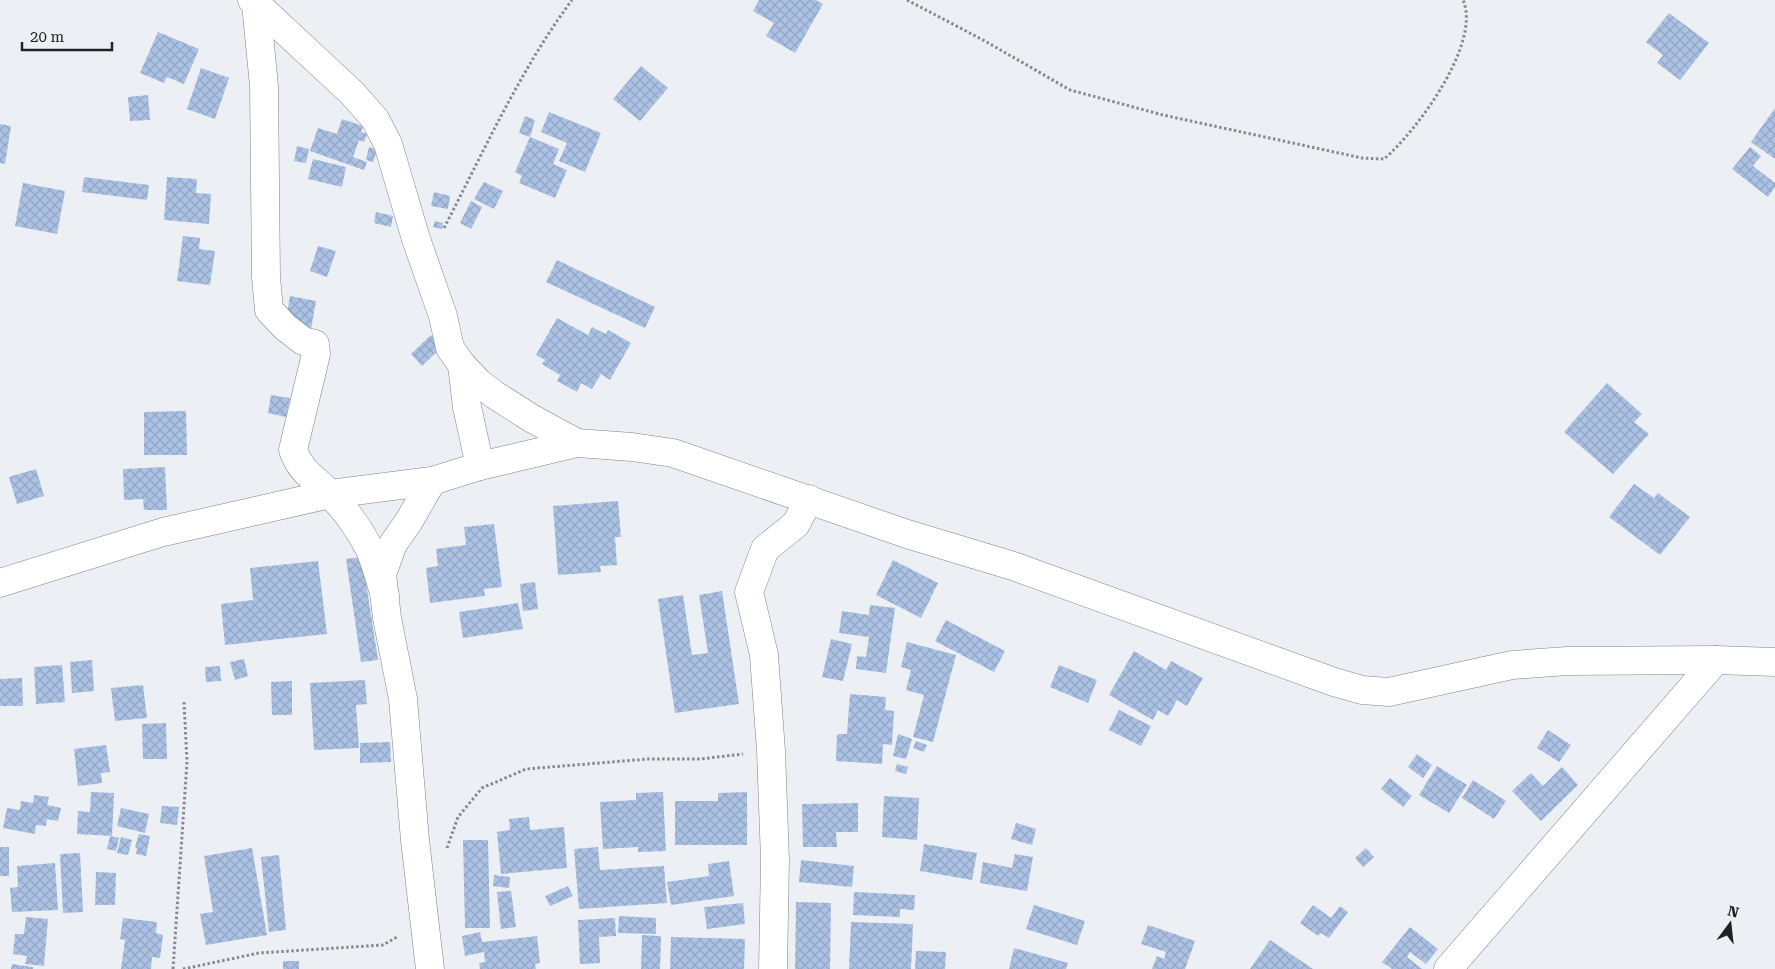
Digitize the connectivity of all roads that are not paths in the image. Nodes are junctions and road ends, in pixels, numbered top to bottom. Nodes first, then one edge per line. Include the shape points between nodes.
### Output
1 (254, 2) edge
2 (462, 365) junction
3 (577, 443) junction
4 (480, 466) junction
5 (432, 481) junction
6 (330, 494) junction
7 (808, 499) junction
8 (0, 583) edge
9 (385, 596) junction
10 (1716, 660) junction
11 (1775, 662) edge
12 (430, 969) edge
13 (773, 969) edge
14 (1448, 969) edge

1 - 2 street via 352,93 375,119 388,144 443,316 450,348
1 - 6 street via 264,86 266,277 270,310 303,341 315,344 316,354 294,450 306,473
2 - 3 street via 495,395
2 - 4 street
3 - 4 street
3 - 7 street via 673,454
4 - 5 street
5 - 6 street
5 - 9 street via 393,544 382,574
6 - 8 street via 163,532
6 - 9 street via 370,549
7 - 10 street via 907,534 1013,566 1362,690 1389,692 1512,665 1567,661
7 - 13 street via 796,524 765,549 749,592 764,655 771,751 775,860
9 - 12 street via 403,698
10 - 11 street
10 - 14 street

